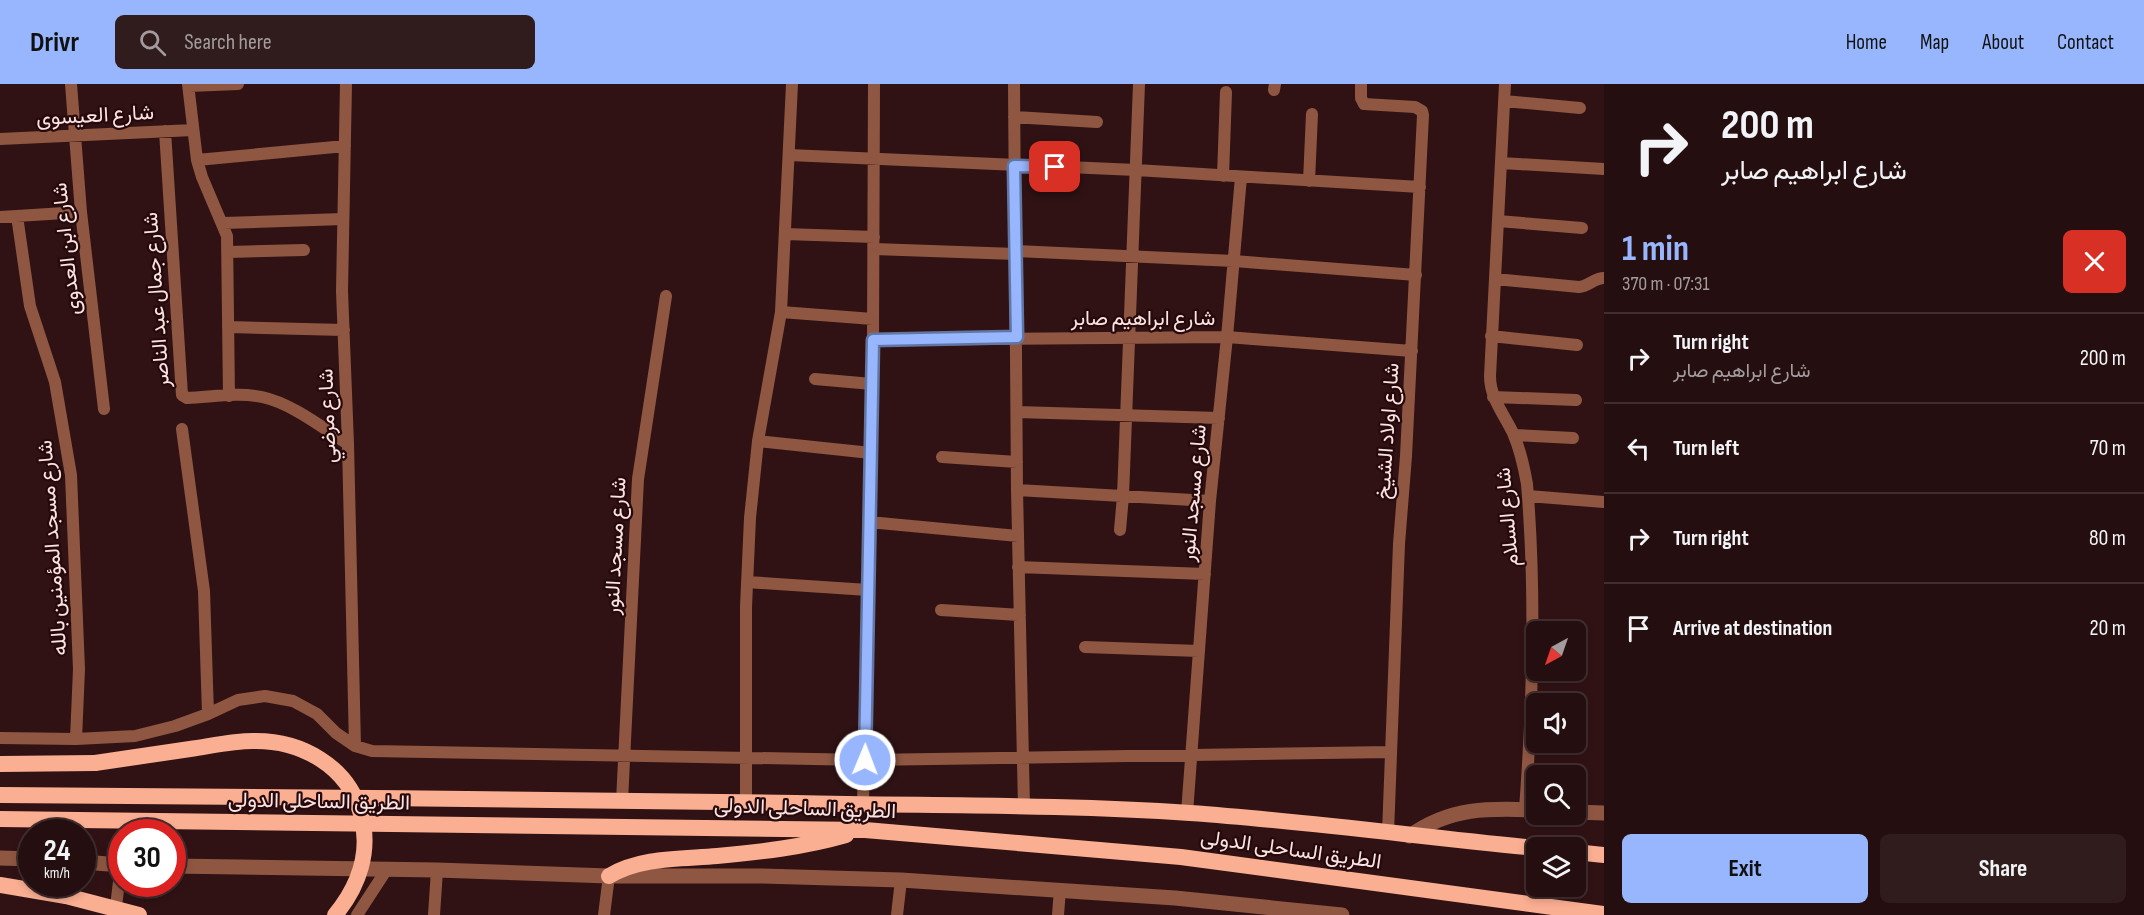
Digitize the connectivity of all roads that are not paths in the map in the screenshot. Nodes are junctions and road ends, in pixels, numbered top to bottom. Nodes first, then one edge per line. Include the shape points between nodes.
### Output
1 (71, 84) edge
2 (238, 84) edge
3 (346, 84) edge
4 (792, 84) edge
5 (874, 84) edge
6 (1014, 84) edge
7 (1139, 84) edge
8 (1361, 84) edge
9 (1505, 84) edge
10 (188, 85) edge
11 (1226, 92) dead end
12 (1504, 101) junction
13 (1580, 108) dead end
14 (1312, 114) dead end
15 (1014, 117) junction
16 (1097, 123) dead end
17 (193, 130) junction
18 (165, 131) junction
19 (75, 135) junction
20 (0, 139) edge
21 (345, 146) junction
22 (789, 155) junction
23 (874, 159) junction
24 (197, 160) junction
25 (1502, 163) junction
26 (1014, 166) junction
27 (1604, 169) edge
28 (1136, 170) junction
29 (1223, 176) junction
30 (1241, 177) junction
31 (1309, 181) junction
32 (1420, 187) junction
33 (81, 212) junction
34 (17, 216) junction
35 (0, 217) edge
36 (343, 219) junction
37 (1498, 221) junction
38 (223, 223) junction
39 (1582, 228) dead end
40 (785, 234) junction
41 (874, 243) junction
42 (304, 250) dead end
43 (229, 252) junction
44 (1016, 253) junction
45 (1131, 255) junction
46 (1234, 261) junction
47 (1416, 275) junction
48 (1604, 278) edge
49 (1495, 279) junction
50 (666, 296) dead end
51 (781, 312) junction
52 (873, 319) junction
53 (229, 327) junction
54 (344, 330) junction
55 (1491, 336) junction
56 (1017, 337) junction
57 (1128, 337) junction
58 (1227, 337) junction
59 (873, 340) junction
60 (1577, 345) dead end
61 (1412, 351) junction
62 (815, 379) dead end
63 (872, 384) junction
64 (229, 396) junction
65 (1493, 397) junction
66 (1576, 400) dead end
67 (104, 409) dead end
68 (1017, 412) junction
69 (1126, 415) junction
70 (1219, 418) junction
71 (182, 429) dead end
72 (1514, 435) junction
73 (1573, 438) dead end
74 (758, 441) junction
75 (348, 444) junction
76 (871, 453) junction
77 (942, 457) dead end
78 (1017, 462) junction
79 (1017, 490) junction
80 (1123, 496) junction
81 (1528, 496) junction
82 (1210, 501) junction
83 (1604, 502) edge
84 (869, 522) junction
85 (1120, 530) dead end
86 (1018, 536) junction
87 (1018, 567) junction
88 (1205, 574) junction
89 (747, 582) junction
90 (868, 590) junction
91 (941, 610) dead end
92 (1020, 615) junction
93 (1085, 647) dead end
94 (1199, 651) junction
95 (208, 714) junction
96 (0, 738) edge
97 (76, 739) junction
98 (355, 746) junction
99 (1391, 752) junction
100 (624, 755) junction
101 (1191, 755) junction
102 (1023, 757) junction
103 (747, 759) junction
104 (865, 760) junction
105 (0, 764) edge
106 (1530, 765) edge
107 (0, 795) edge
108 (622, 801) junction
109 (746, 802) junction
110 (863, 804) junction
111 (1024, 807) junction
112 (1526, 810) edge
113 (1586, 812) edge
114 (1187, 813) junction
115 (1604, 813) edge
116 (0, 819) edge
117 (865, 830) junction
118 (1388, 833) junction
119 (1410, 836) junction
120 (1526, 847) edge
121 (1586, 853) edge
122 (1604, 855) edge
123 (0, 858) edge
124 (18, 859) edge
125 (186, 866) edge
126 (387, 869) junction
127 (437, 870) junction
128 (609, 876) junction
129 (901, 880) junction
130 (0, 885) edge
131 (1060, 889) junction
132 (117, 897) edge
133 (1604, 914) edge
134 (115, 915) edge
135 (139, 915) edge
136 (335, 915) edge
137 (357, 915) edge
138 (434, 915) edge
139 (604, 915) edge
140 (897, 915) edge
141 (1058, 915) edge
142 (1338, 915) edge

1 - 19 street, شارع ابن العدوى
2 - 10 street
3 - 21 street, شارع مرضي
4 - 22 street
5 - 23 street
6 - 15 street
7 - 28 street
8 - 32 street, شارع اولاد الشيخ via 1360,98 1364,104 1415,107 1422,111
9 - 12 street, شارع السلام
10 - 17 street
11 - 29 street
12 - 13 street
12 - 25 street, شارع السلام
14 - 31 street
15 - 16 street
15 - 26 street
17 - 18 street, شارع العيسوى
17 - 24 street
18 - 19 street, شارع العيسوى
18 - 64 street, شارع جمال عبد الناصر via 181,392 184,398
19 - 20 street, شارع العيسوى
19 - 33 street, شارع ابن العدوى
21 - 24 street
21 - 36 street, شارع مرضي
22 - 23 street
22 - 40 street
23 - 26 street
23 - 41 street
24 - 38 street
25 - 27 street
25 - 37 street, شارع السلام
26 - 28 street
26 - 44 street
28 - 29 street
28 - 45 street
29 - 30 street
30 - 31 street
30 - 46 street, شارع مسجد النور
31 - 32 street
32 - 47 street, شارع اولاد الشيخ
33 - 34 street
33 - 67 street, شارع ابن العدوى
34 - 35 street
34 - 97 street, شارع مسجد المؤمنين بالله via 30,306 55,382 71,475 79,669
36 - 38 street
36 - 54 street, شارع مرضي
37 - 39 street
37 - 49 street, شارع السلام
38 - 43 street
40 - 41 street
40 - 51 street
41 - 44 street
41 - 52 street
42 - 43 street
43 - 53 street
44 - 45 street
44 - 56 street
45 - 46 street
45 - 57 street
46 - 47 street
46 - 58 street, شارع مسجد النور
47 - 61 street, شارع اولاد الشيخ
48 - 49 street via 1579,287
49 - 55 street, شارع السلام
50 - 100 street, شارع مسجد النور via 638,479
51 - 52 street
51 - 74 street
52 - 59 street
53 - 54 street
53 - 64 street
54 - 75 street, شارع مرضي
55 - 60 street
55 - 65 street, شارع السلام
56 - 57 street, شارع ابراهيم صابر
56 - 59 street, شارع ابراهيم صابر
56 - 68 street
57 - 58 street, شارع ابراهيم صابر
57 - 69 street
58 - 61 street, شارع ابراهيم صابر
58 - 70 street, شارع مسجد النور
59 - 63 street
61 - 99 street, شارع اولاد الشيخ
62 - 63 street
63 - 76 street
64 - 75 street, شارع جمال عبد الناصر via 277,401
65 - 66 street
65 - 72 street, شارع السلام
68 - 69 street
68 - 78 street
69 - 70 street
69 - 80 street
70 - 82 street, شارع مسجد النور
71 - 95 street via 204,591
72 - 73 street
72 - 81 street, شارع السلام via 1524,465
74 - 76 street
74 - 89 street
75 - 98 street, شارع مرضي
76 - 84 street
77 - 78 street
78 - 79 street
79 - 80 street
79 - 86 street
80 - 82 street
80 - 85 street
81 - 83 street
81 - 106 street, شارع السلام
82 - 88 street, شارع مسجد النور
84 - 86 street
84 - 90 street
86 - 87 street
87 - 88 street
87 - 92 street
88 - 94 street, شارع مسجد النور
89 - 90 street
89 - 103 street
90 - 104 street
91 - 92 street
92 - 102 street
93 - 94 street
94 - 101 street, شارع مسجد النور
95 - 97 street via 135,736
95 - 98 street via 238,700 265,696 293,700 317,714
96 - 97 street
98 - 100 street via 372,751
99 - 101 street
99 - 118 street, شارع اولاد الشيخ
100 - 103 street
100 - 108 street, شارع مسجد النور
101 - 102 street
101 - 114 street, شارع مسجد النور
102 - 104 street
102 - 111 street
103 - 104 street
103 - 109 street
104 - 110 street
105 - 136 highway, bridge via 95,763 253,741 306,750 347,783 359,807 365,833 361,870
107 - 108 highway, الطريق الساحلى الدولى
108 - 109 highway, الطريق الساحلى الدولى
109 - 110 highway, الطريق الساحلى الدولى
110 - 111 highway, الطريق الساحلى الدولى
111 - 114 highway, الطريق الساحلى الدولى
112 - 119 street via 1460,812 1434,821
113 - 115 street
114 - 118 highway, الطريق الساحلى الدولى
116 - 117 highway, الطريق الساحلى الدولى
117 - 128 highway via 777,849 641,863
117 - 133 highway, الطريق الساحلى الدولى via 1181,857
118 - 119 highway, الطريق الساحلى الدولى
119 - 120 highway, الطريق الساحلى الدولى
121 - 122 highway
123 - 124 street
125 - 126 street
126 - 127 street
126 - 137 street
127 - 128 street
127 - 138 street
128 - 129 street
128 - 139 street
129 - 131 street
129 - 140 street
130 - 135 highway, bridge via 66,896
131 - 141 street
131 - 142 street
132 - 134 street

